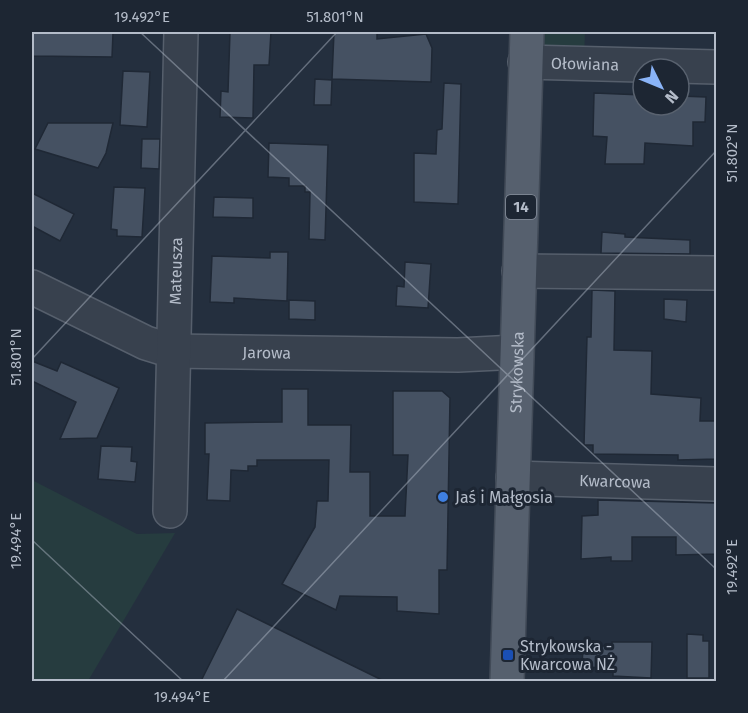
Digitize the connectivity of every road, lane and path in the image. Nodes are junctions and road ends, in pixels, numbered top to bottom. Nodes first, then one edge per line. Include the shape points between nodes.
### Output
1 (181, 32) edge
2 (528, 42) edge
3 (717, 67) edge
4 (519, 271) junction
5 (717, 273) edge
6 (32, 287) edge
7 (172, 351) junction
8 (517, 352) junction
9 (513, 478) junction
10 (717, 484) edge
11 (170, 511) dead end
12 (507, 681) edge

1 - 7 street, Mateusza
2 - 3 street, Ołowiana
2 - 4 main road, Strykowska / 14
4 - 5 street
4 - 8 main road, Strykowska / 14
6 - 7 street, Jarowa via 146,343
7 - 8 street, Jarowa via 458,355
7 - 11 street, Mateusza
8 - 9 main road, Strykowska / 14
9 - 10 street, Kwarcowa
9 - 12 main road, Strykowska / 14

